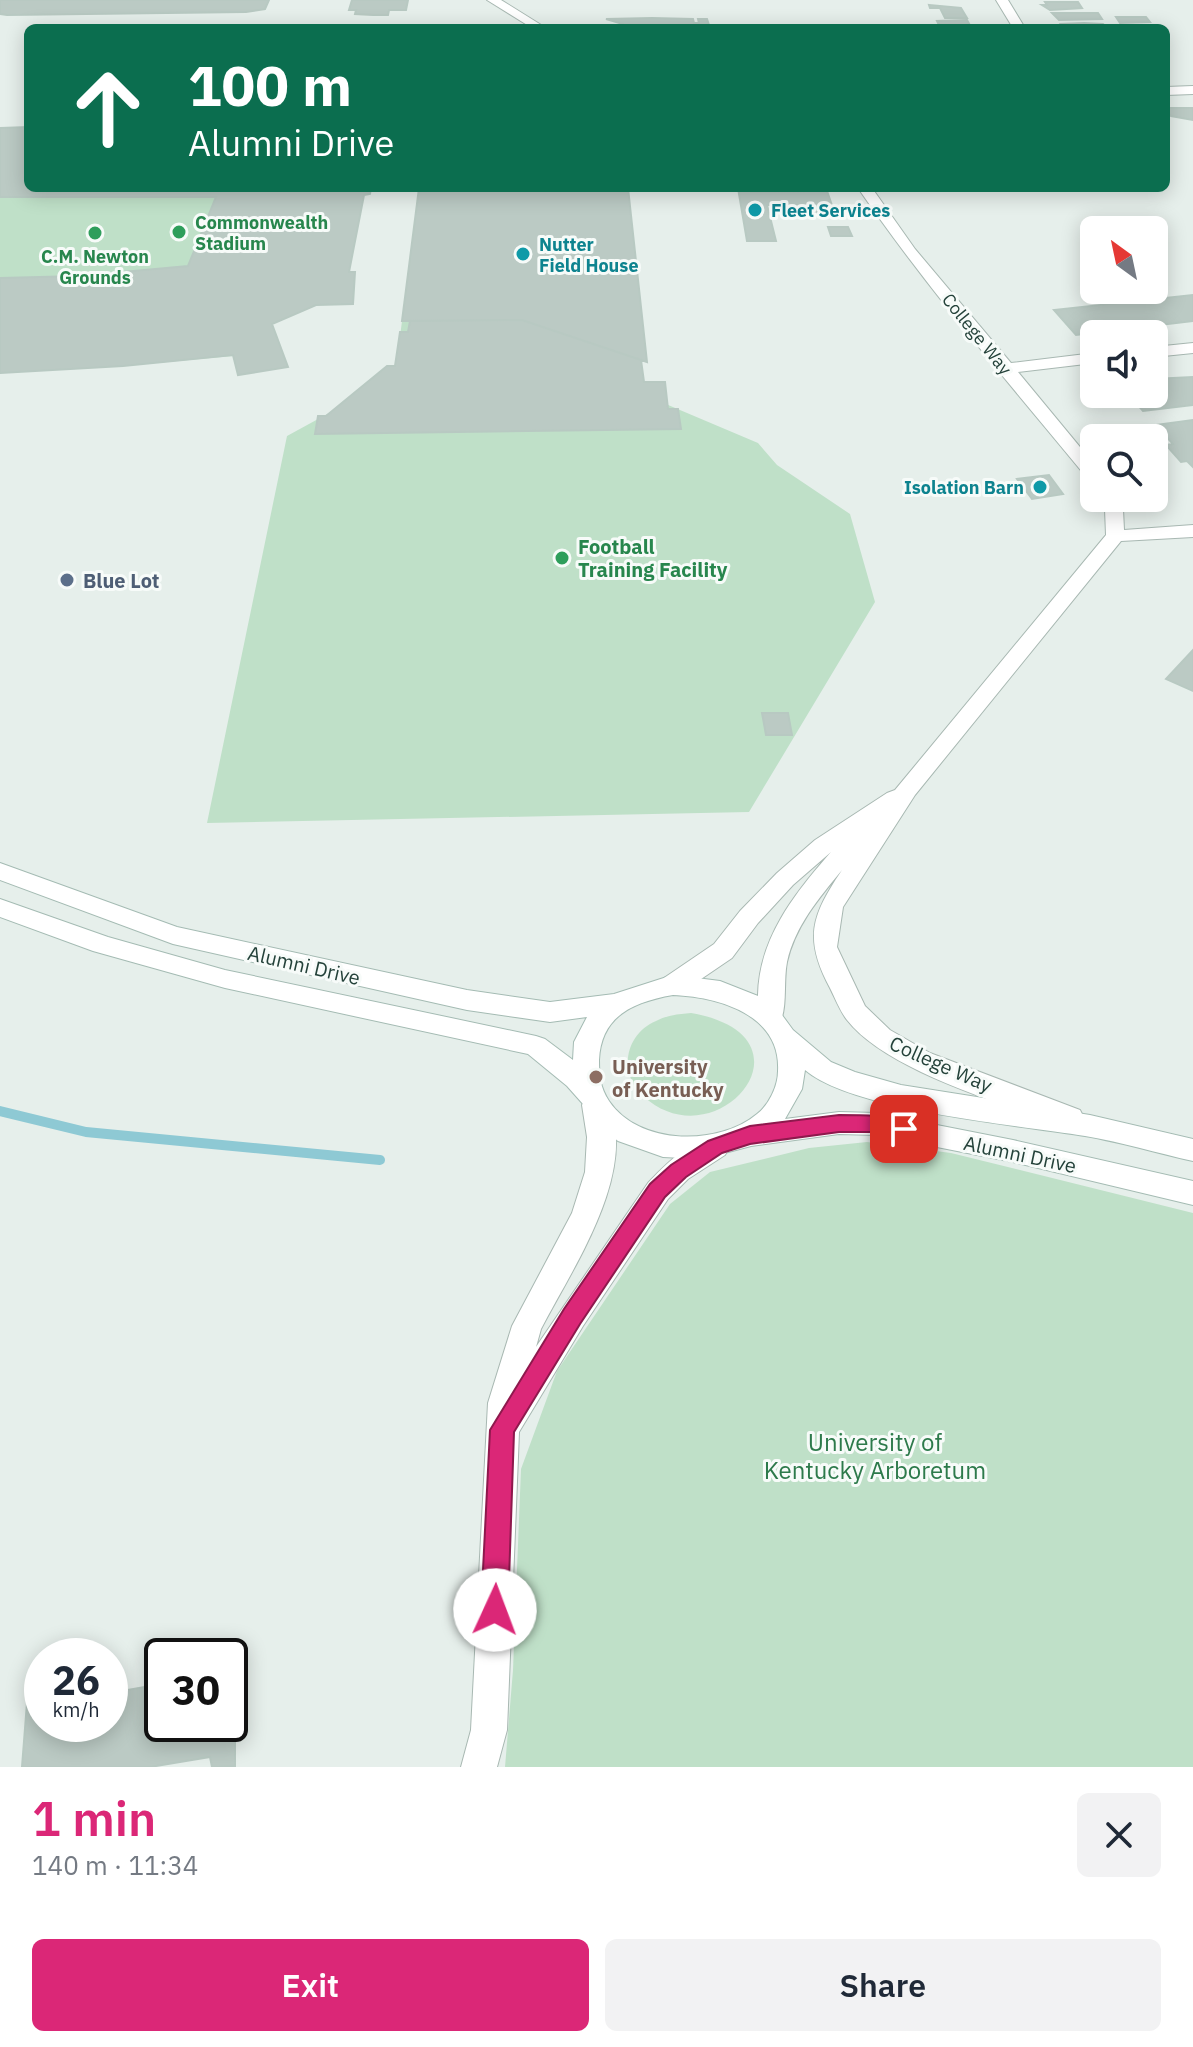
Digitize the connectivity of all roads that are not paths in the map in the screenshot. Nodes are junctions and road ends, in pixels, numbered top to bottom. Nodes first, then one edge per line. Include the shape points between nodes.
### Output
1 (493, 0) edge
2 (1002, 0) edge
3 (533, 24) edge
4 (1017, 24) edge
5 (1193, 90) edge
6 (1170, 91) edge
7 (868, 192) edge
8 (1193, 348) edge
9 (1168, 351) edge
10 (1080, 360) edge
11 (1005, 369) junction
12 (1080, 458) edge
13 (1114, 512) edge
14 (1193, 531) edge
15 (1115, 536) junction
16 (907, 790) junction
17 (881, 807) junction
18 (0, 871) edge
19 (0, 908) edge
20 (673, 985) junction
21 (617, 1003) junction
22 (777, 1028) junction
23 (593, 1100) junction
24 (1090, 1126) junction
25 (750, 1135) junction
26 (715, 1147) junction
27 (1193, 1150) edge
28 (1193, 1193) edge
29 (502, 1430) junction
30 (479, 1767) edge

1 - 3 street
2 - 4 street
5 - 6 street
7 - 11 street, College Way
8 - 9 street
10 - 11 street
11 - 12 street, College Way
13 - 15 street
14 - 15 street
15 - 16 street, College Way
16 - 17 street, College Way
16 - 24 street, College Way via 831,906 825,947 841,986 856,1013 881,1037 921,1060
17 - 20 street, College Way via 804,862 723,951
17 - 22 street, College Way via 795,913 779,941 771,967
18 - 21 street, Alumni Drive via 173,935 440,995 550,1012
19 - 23 street, Alumni Drive via 102,945 225,979 536,1046 576,1078
20 - 21 street
20 - 22 street via 726,991 750,1003
21 - 23 street via 589,1035 583,1055 583,1075
22 - 24 street, Alumni Drive via 822,1069 848,1080 901,1096
22 - 25 street via 792,1059 792,1080 771,1120
23 - 26 street via 612,1123 634,1137 660,1146
23 - 29 street via 601,1137 599,1172 586,1215 527,1326 504,1403
24 - 27 street, Alumni Drive
25 - 26 street
25 - 28 street, Alumni Drive via 839,1123 876,1124
26 - 29 street via 658,1191
29 - 30 street via 489,1730

